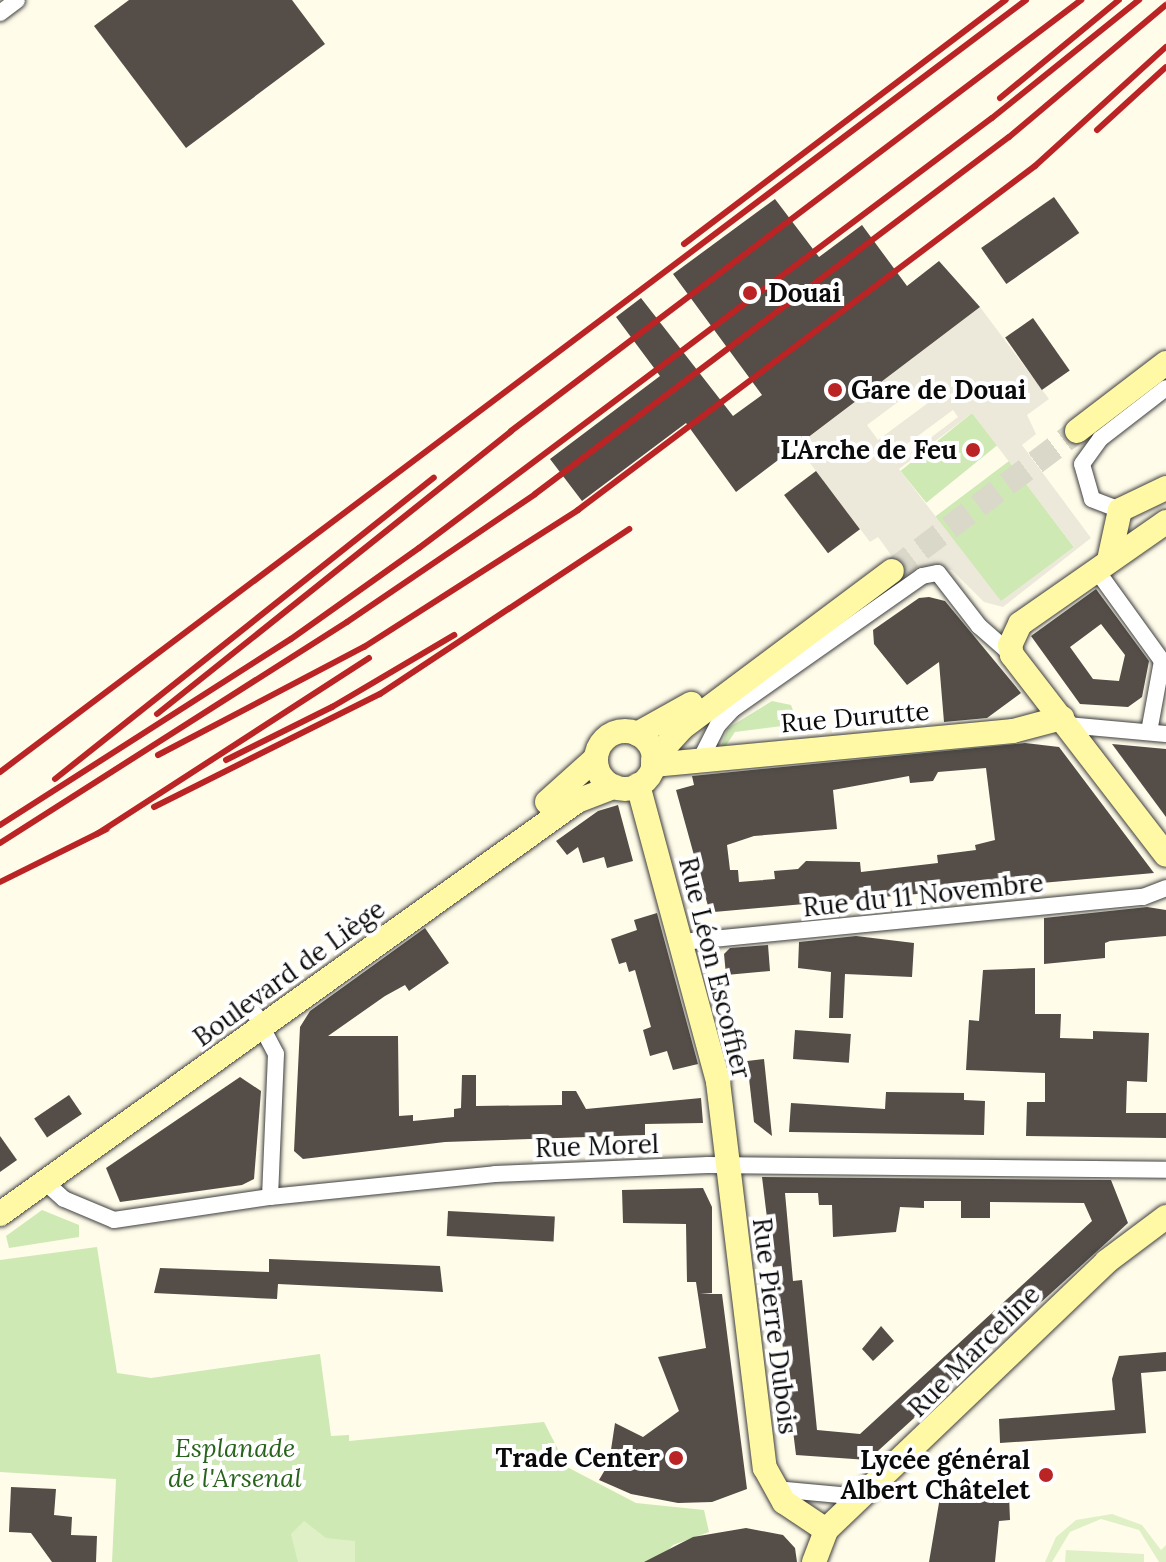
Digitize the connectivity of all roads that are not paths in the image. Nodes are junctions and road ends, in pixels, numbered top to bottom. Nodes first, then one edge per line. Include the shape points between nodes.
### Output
1 (17, 0) edge
2 (0, 13) edge
3 (1166, 363) edge
4 (1166, 388) edge
5 (1077, 431) tunnel mouth
6 (1166, 488) edge
7 (1120, 510) junction
8 (1166, 522) edge
9 (1102, 564) junction
10 (892, 571) tunnel mouth
11 (1012, 655) junction
12 (769, 659) junction
13 (1064, 722) junction
14 (1157, 733) edge
15 (637, 734) junction
16 (596, 758) junction
17 (700, 760) junction
18 (653, 763) junction
19 (626, 786) junction
20 (1166, 855) edge
21 (1166, 888) edge
22 (682, 942) junction
23 (258, 1020) junction
24 (727, 1168) junction
25 (1166, 1170) edge
26 (45, 1182) junction
27 (0, 1197) edge
28 (270, 1197) junction
29 (0, 1214) edge
30 (1166, 1217) edge
31 (775, 1489) junction
32 (862, 1497) junction
33 (826, 1530) junction
34 (814, 1562) edge

1 - 2 street
3 - 5 street
4 - 7 street via 1100,439 1082,464 1092,499
6 - 7 street
7 - 9 street
8 - 9 street
9 - 11 street via 1018,626 1010,641
9 - 14 street via 1162,661
10 - 12 street
11 - 13 street
11 - 17 street via 979,626 938,573 907,583 733,709
12 - 15 street
12 - 18 street via 676,733
13 - 14 street, Rue Durutte
13 - 17 street, Rue Durutte
13 - 20 street
15 - 16 street via 610,735
15 - 18 street via 649,745
16 - 19 street via 602,777
16 - 23 street, Boulevard de Liège via 574,782
17 - 18 street, Rue Durutte
18 - 19 street
19 - 22 street, Rue Léon Escoffier
19 - 23 street, Boulevard de Liège via 577,801
21 - 22 street, Rue du 11 Novembre via 1143,897
22 - 24 street, Rue Léon Escoffier via 713,1057
23 - 26 street, Boulevard de Liège
23 - 27 street, Boulevard de Liège
23 - 28 street via 276,1054
24 - 25 street, Rue Morel
24 - 28 street, Rue Morel via 495,1174
24 - 31 street, Rue Pierre Dubois via 765,1468
26 - 28 street, Rue Morel via 58,1196 108,1220
26 - 29 street, Boulevard de Liège
30 - 32 street, Rue Marceline via 1106,1262
31 - 32 street
31 - 33 street, Rue Pierre Dubois via 784,1502
32 - 33 street, Rue Marceline
33 - 34 street

